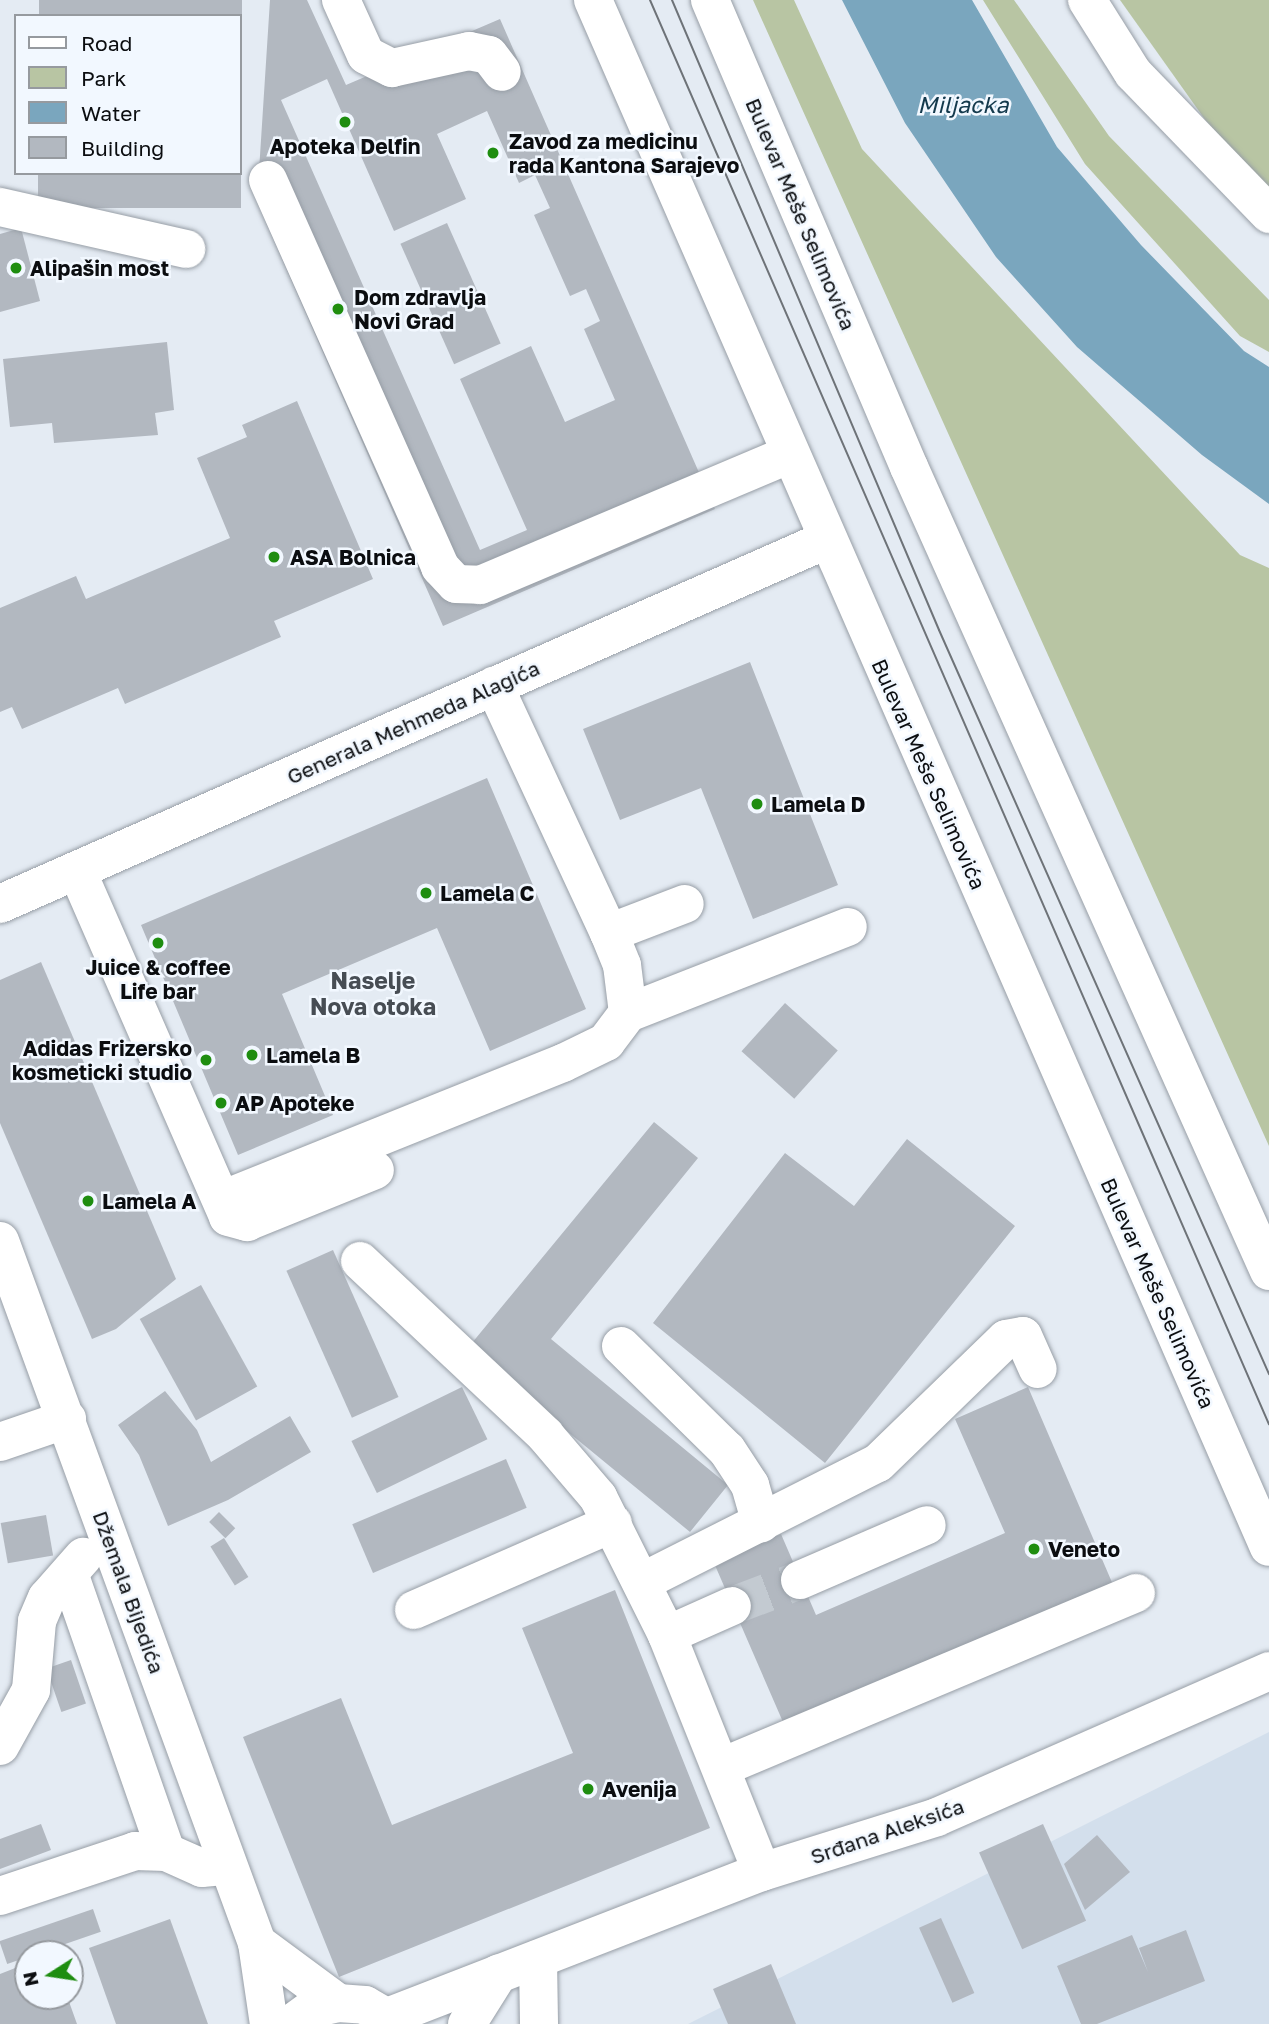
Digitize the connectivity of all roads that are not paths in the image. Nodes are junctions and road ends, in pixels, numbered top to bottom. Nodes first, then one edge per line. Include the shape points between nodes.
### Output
1 (593, 0) edge
2 (710, 0) edge
3 (1087, 0) edge
4 (349, 2) edge
5 (502, 72) dead end
6 (268, 180) dead end
7 (0, 207) edge
8 (1269, 214) edge
9 (186, 249) dead end
10 (788, 455) junction
11 (826, 540) junction
12 (494, 685) junction
13 (78, 873) junction
14 (0, 904) edge
15 (685, 904) dead end
16 (848, 927) dead end
17 (609, 933) junction
18 (628, 1013) junction
19 (375, 1170) dead end
20 (222, 1200) junction
21 (0, 1241) edge
22 (360, 1261) dead end
23 (1269, 1271) edge
24 (621, 1346) dead end
25 (1038, 1369) dead end
26 (67, 1419) junction
27 (0, 1442) edge
28 (613, 1523) junction
29 (761, 1523) junction
30 (927, 1525) dead end
31 (103, 1526) junction
32 (1269, 1547) edge
33 (70, 1576) junction
34 (800, 1580) tunnel mouth
35 (642, 1581) junction
36 (1136, 1593) dead end
37 (732, 1606) tunnel mouth
38 (414, 1610) dead end
39 (667, 1635) junction
40 (1269, 1671) edge
41 (0, 1746) edge
42 (722, 1767) junction
43 (166, 1852) junction
44 (226, 1866) junction
45 (762, 1872) junction
46 (0, 1896) edge
47 (257, 1943) junction
48 (538, 1959) junction
49 (499, 1973) junction
50 (338, 2003) junction
51 (394, 2020) edge
52 (269, 2024) edge
53 (291, 2024) edge
54 (467, 2024) edge
55 (539, 2024) edge

1 - 10 street, Bulevar Meše Selimovića
2 - 23 street, Bulevar Meše Selimovića via 909,467
3 - 8 street via 1133,73
4 - 5 street via 366,55 392,68 469,51 489,55
6 - 10 street via 440,567 456,583 480,585
7 - 9 street
10 - 11 street, Bulevar Meše Selimovića
11 - 12 street, Generala Mehmeda Alagića
11 - 32 street, Bulevar Meše Selimovića
12 - 13 street, Generala Mehmeda Alagića
12 - 17 street
13 - 14 street, Generala Mehmeda Alagića
13 - 20 street
15 - 17 street
16 - 18 street
17 - 18 street via 622,965
18 - 20 street via 606,1042 563,1063
19 - 20 street via 247,1222 228,1217
21 - 26 street, Džemala Bijedića
22 - 28 street via 545,1435 581,1474
24 - 29 street via 727,1450 750,1485
25 - 29 street via 1023,1336 1006,1339 878,1463
26 - 27 street
26 - 31 street, Džemala Bijedića
28 - 35 street
28 - 38 street
29 - 35 street
30 - 34 street
31 - 33 street
31 - 44 street, Džemala Bijedića
33 - 41 street via 47,1598 37,1621 31,1690
33 - 43 street
35 - 39 street
36 - 42 street
37 - 39 street
39 - 42 street
40 - 45 street, Srđana Aleksića via 937,1816
42 - 45 street
43 - 44 street via 202,1868
43 - 46 street via 135,1852
44 - 47 street, Džemala Bijedića
45 - 48 street, Srđana Aleksića
47 - 50 street
47 - 52 street, Džemala Bijedića
48 - 49 street, Srđana Aleksića
48 - 55 street
49 - 51 street, Srđana Aleksića
49 - 54 street
50 - 51 street via 365,2005
50 - 53 street via 312,2009

